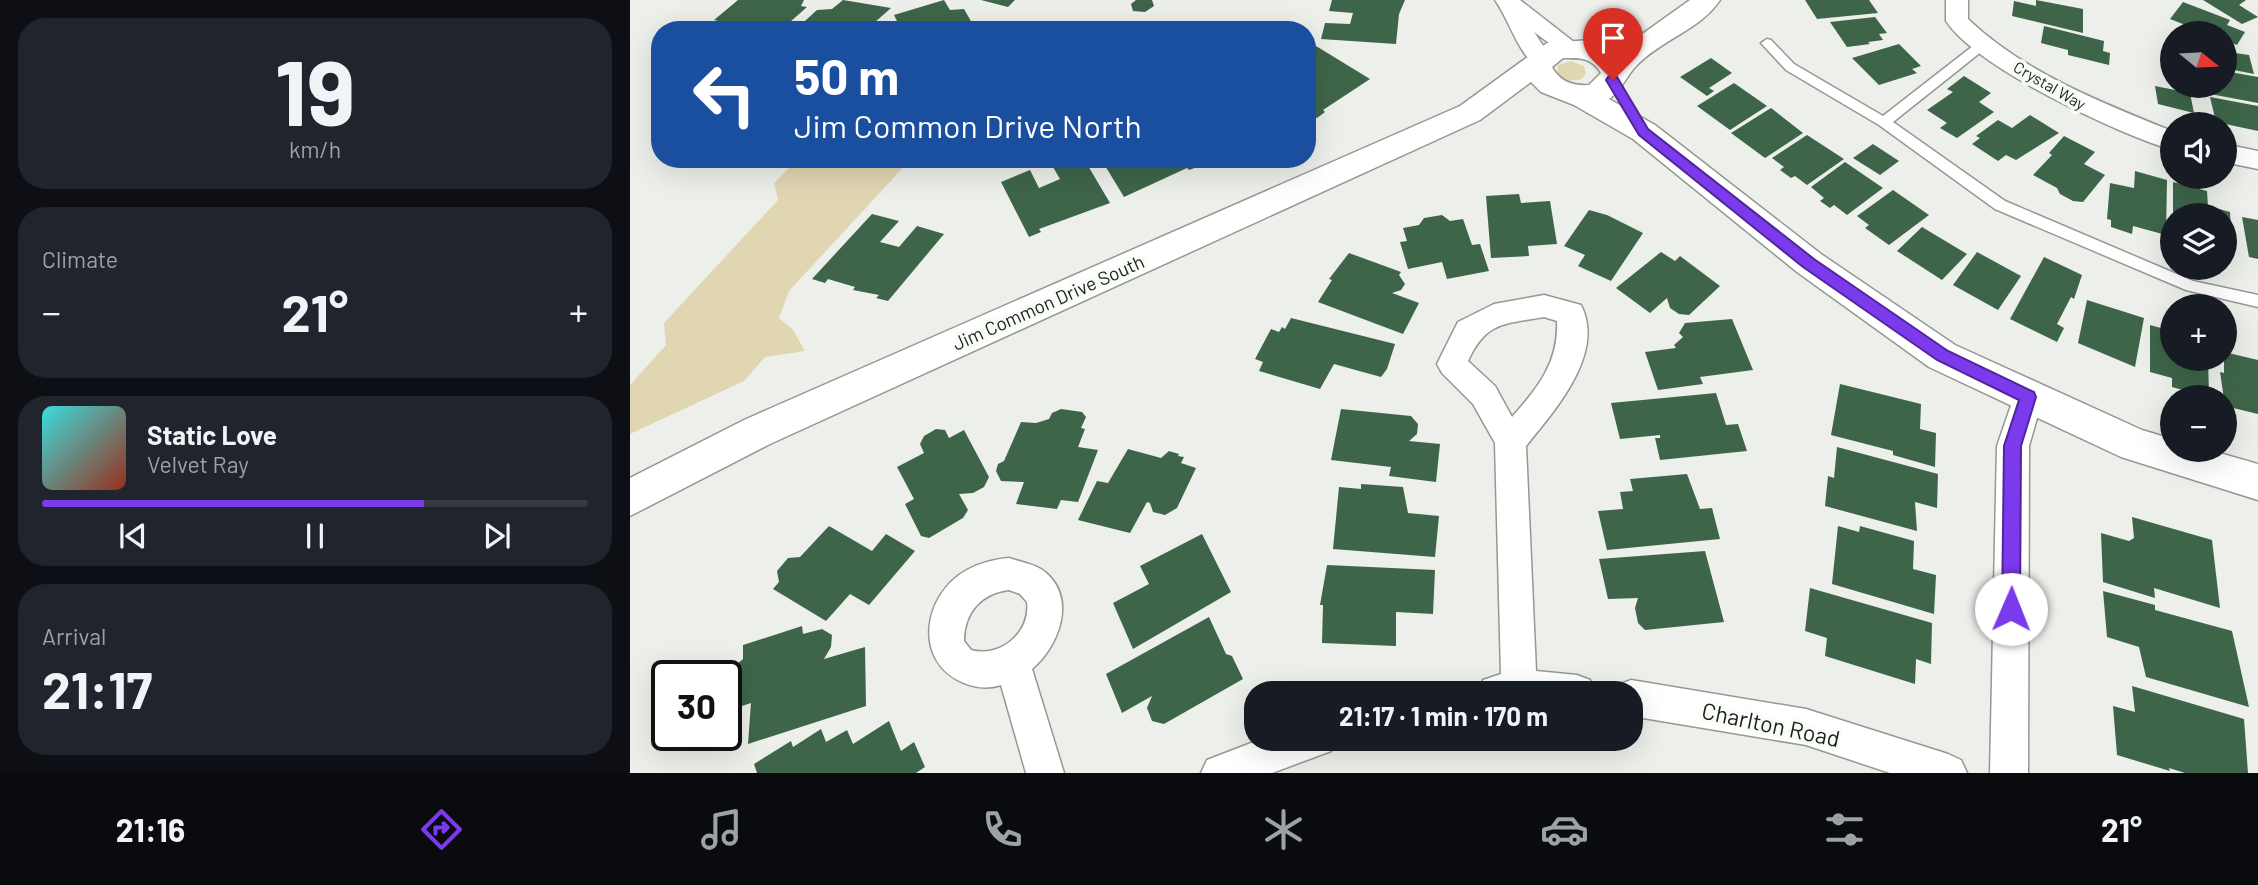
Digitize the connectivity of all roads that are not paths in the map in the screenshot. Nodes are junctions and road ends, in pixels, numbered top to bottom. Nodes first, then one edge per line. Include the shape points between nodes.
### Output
1 (1707, 0) edge
2 (1957, 0) edge
3 (1510, 5) edge
4 (1663, 29) junction
5 (1767, 43) dead end
6 (1982, 45) junction
7 (1574, 46) junction
8 (1539, 62) junction
9 (1614, 77) junction
10 (1574, 95) junction
11 (1470, 113) junction
12 (1885, 122) junction
13 (1644, 132) junction
14 (2160, 136) edge
15 (2237, 156) edge
16 (2258, 160) edge
17 (2258, 301) edge
18 (2028, 397) junction
19 (1510, 442) junction
20 (2258, 482) edge
21 (630, 498) edge
22 (1012, 663) dead end
23 (1507, 681) edge
24 (1643, 700) edge
25 (1282, 751) edge
26 (1045, 773) edge
27 (1220, 773) edge
28 (1948, 773) edge
29 (2009, 773) edge

1 - 4 street
2 - 6 street, Crystal Way via 1957,21
3 - 7 street
3 - 8 street
4 - 7 street
4 - 9 street via 1650,42 1639,44
5 - 12 lane via 1790,66
6 - 12 lane
6 - 14 street, Crystal Way via 2073,100
7 - 8 street via 1557,48
7 - 9 street via 1599,52 1612,65
8 - 10 street via 1547,85
8 - 11 street, Jim Common Drive South
9 - 10 street via 1605,88
9 - 13 street
10 - 11 street, Jim Common Drive South via 1538,96
10 - 13 street
11 - 21 street, Jim Common Drive South via 757,432
12 - 17 lane via 2000,205 2191,286
13 - 18 street via 1808,263 1942,356
15 - 16 street
18 - 20 street via 2135,445
18 - 29 street via 2013,446
19 - 19 street via 1563,376 1574,338 1571,313 1544,306 1494,315 1468,330 1452,364 1484,395
19 - 23 street
22 - 26 street
24 - 28 street, Charlton Road via 1806,727
25 - 27 street

